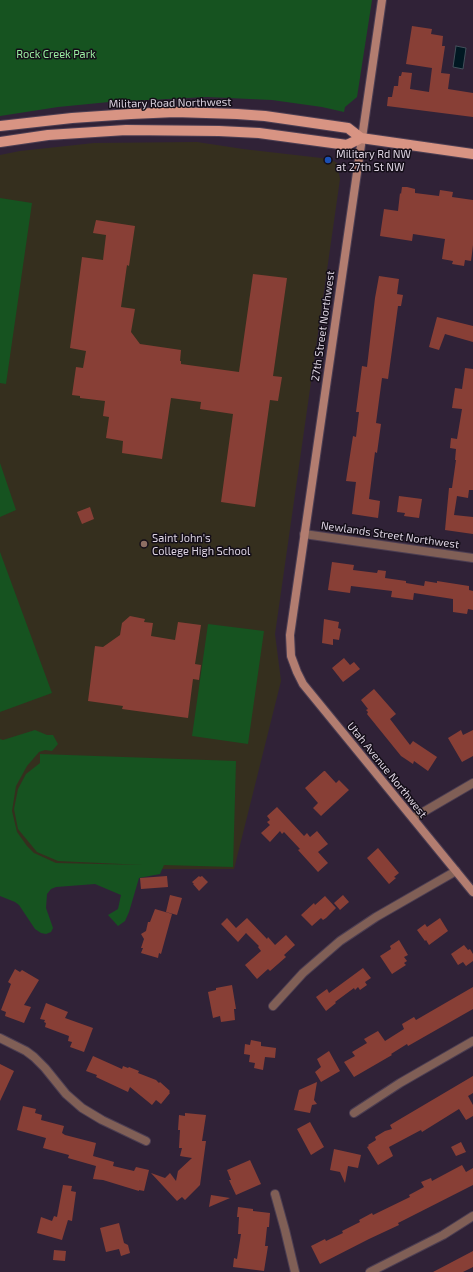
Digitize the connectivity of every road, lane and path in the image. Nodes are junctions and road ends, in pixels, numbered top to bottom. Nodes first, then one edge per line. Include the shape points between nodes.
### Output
1 (382, 0) edge
2 (0, 126) edge
3 (361, 138) junction
4 (0, 142) edge
5 (473, 154) edge
6 (304, 534) junction
7 (473, 558) edge
8 (291, 656) joint
9 (473, 783) edge
10 (412, 818) junction
11 (456, 871) junction
12 (473, 892) edge
13 (274, 1006) dead end
14 (0, 1038) edge
15 (473, 1041) edge
16 (354, 1113) dead end
17 (146, 1141) dead end
18 (275, 1194) dead end
19 (473, 1216) edge
20 (295, 1272) edge
21 (370, 1272) edge

1 - 3 street, 27th Street Northwest
2 - 3 main road, Military Road Northwest via 110,115 175,112 237,114 348,128
3 - 4 main road, Military Road Northwest via 347,144 243,132 126,130 48,135
3 - 5 main road, Military Road Northwest
3 - 6 street, 27th Street Northwest
6 - 7 street, Newlands Street Northwest
6 - 8 street, 27th Street Northwest via 290,634
8 - 10 street, Utah Avenue Northwest via 303,684
9 - 10 street
10 - 11 street, Utah Avenue Northwest
11 - 12 street, Utah Avenue Northwest
11 - 13 street via 376,917 340,942 303,973
14 - 17 street via 34,1057 66,1094 82,1108
15 - 16 street
18 - 20 street
19 - 21 street via 443,1235

